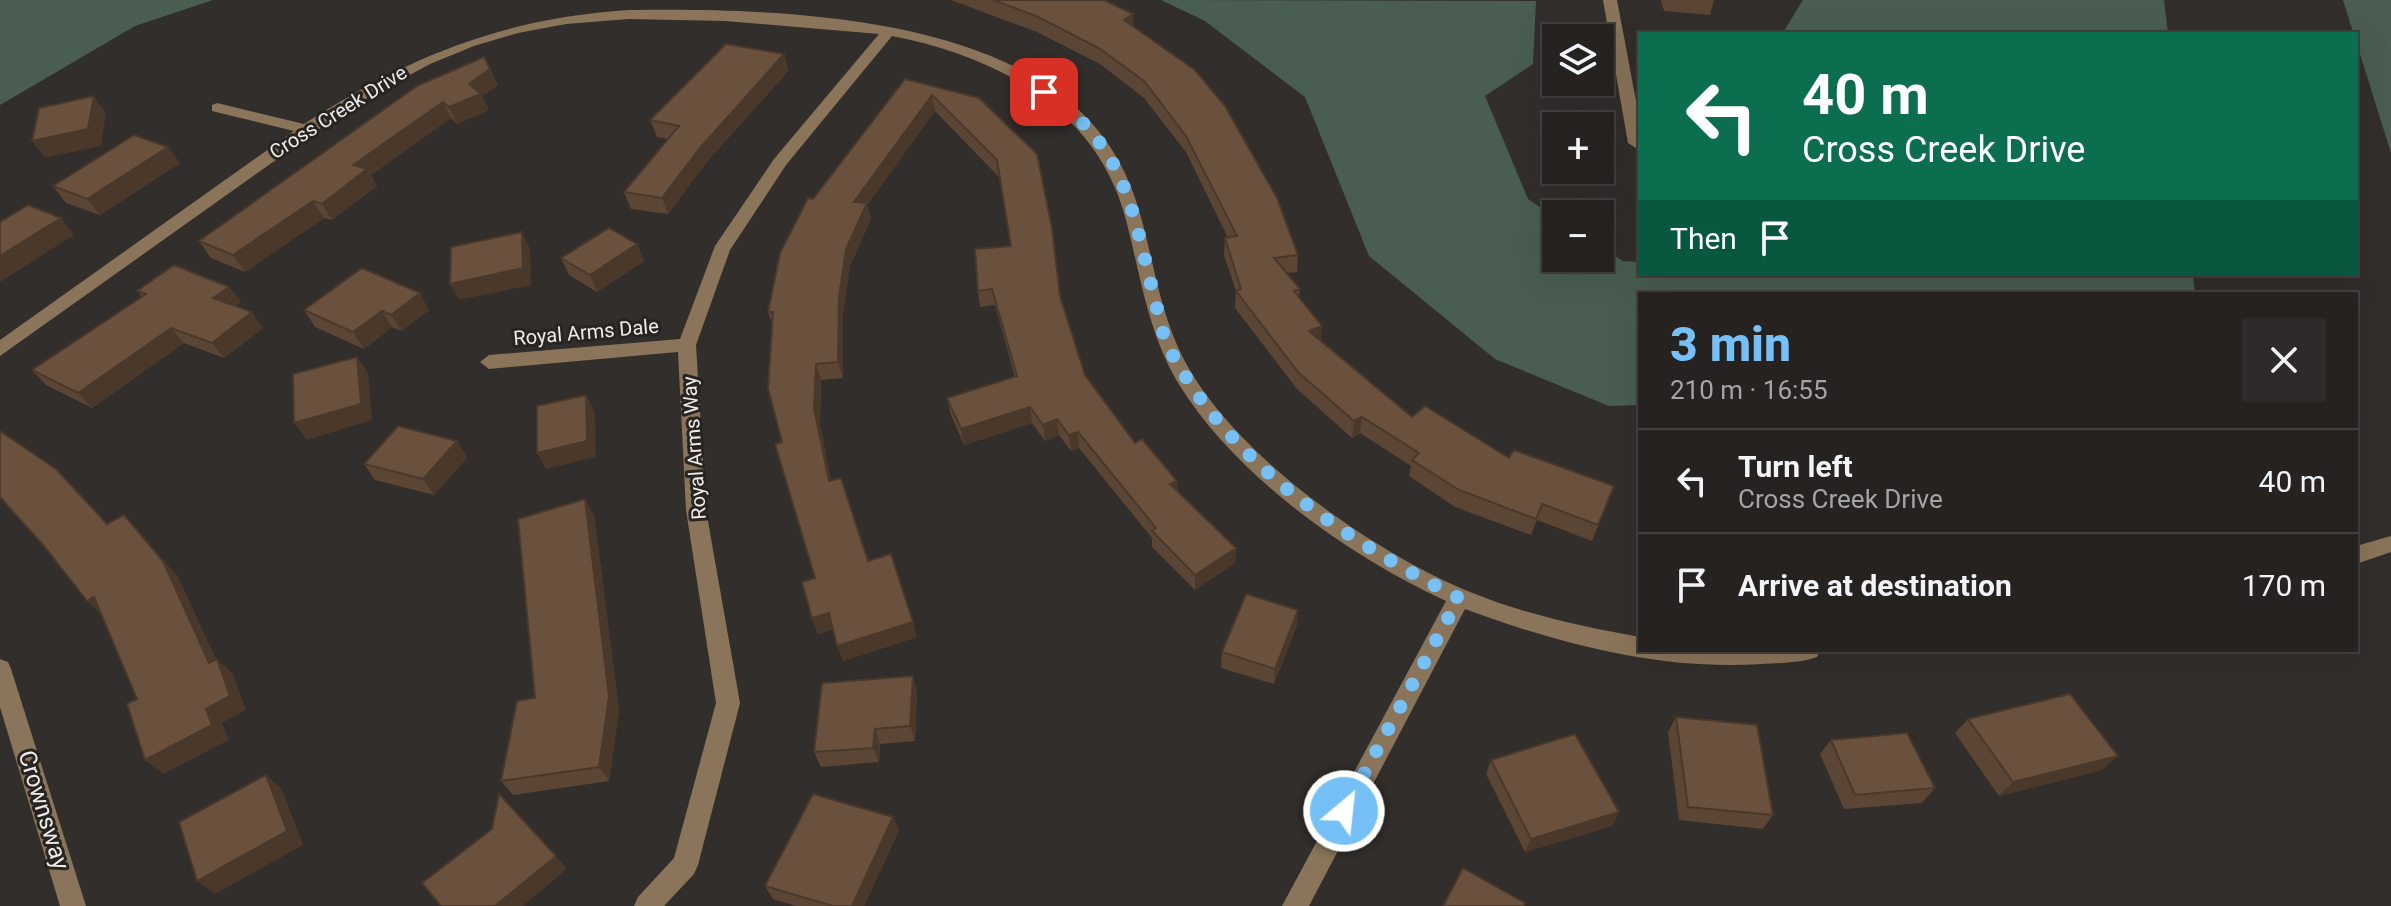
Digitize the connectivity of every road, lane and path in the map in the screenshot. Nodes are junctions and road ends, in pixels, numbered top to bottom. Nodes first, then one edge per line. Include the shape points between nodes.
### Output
1 (755, 0) edge
2 (1610, 0) edge
3 (742, 18) junction
4 (889, 31) junction
5 (217, 108) dead end
6 (306, 129) junction
7 (1636, 143) dead end
8 (687, 345) junction
9 (0, 349) edge
10 (489, 362) dead end
11 (2391, 544) edge
12 (2358, 554) edge
13 (1459, 598) junction
14 (1638, 647) edge
15 (1665, 652) edge
16 (1791, 652) edge
17 (0, 669) edge
18 (73, 906) edge
19 (647, 906) edge
20 (1295, 906) edge

1 - 3 street
2 - 7 street
3 - 4 street, Cross Creek Drive
3 - 6 street, Cross Creek Drive via 629,14 567,19 491,35 382,79
4 - 8 street, Royal Arms Way via 780,162 721,250
4 - 13 street, Cross Creek Drive via 994,64 1061,103 1084,124 1123,178 1168,347 1236,443 1334,525 1387,561
5 - 6 street
6 - 9 street, Cross Creek Drive
8 - 10 street, Royal Arms Dale
8 - 19 street, Royal Arms Way via 696,510 728,703 685,865
11 - 12 street
13 - 14 street, Cross Creek Drive via 1534,623
13 - 20 street
15 - 16 street
17 - 18 street, Crownsway

